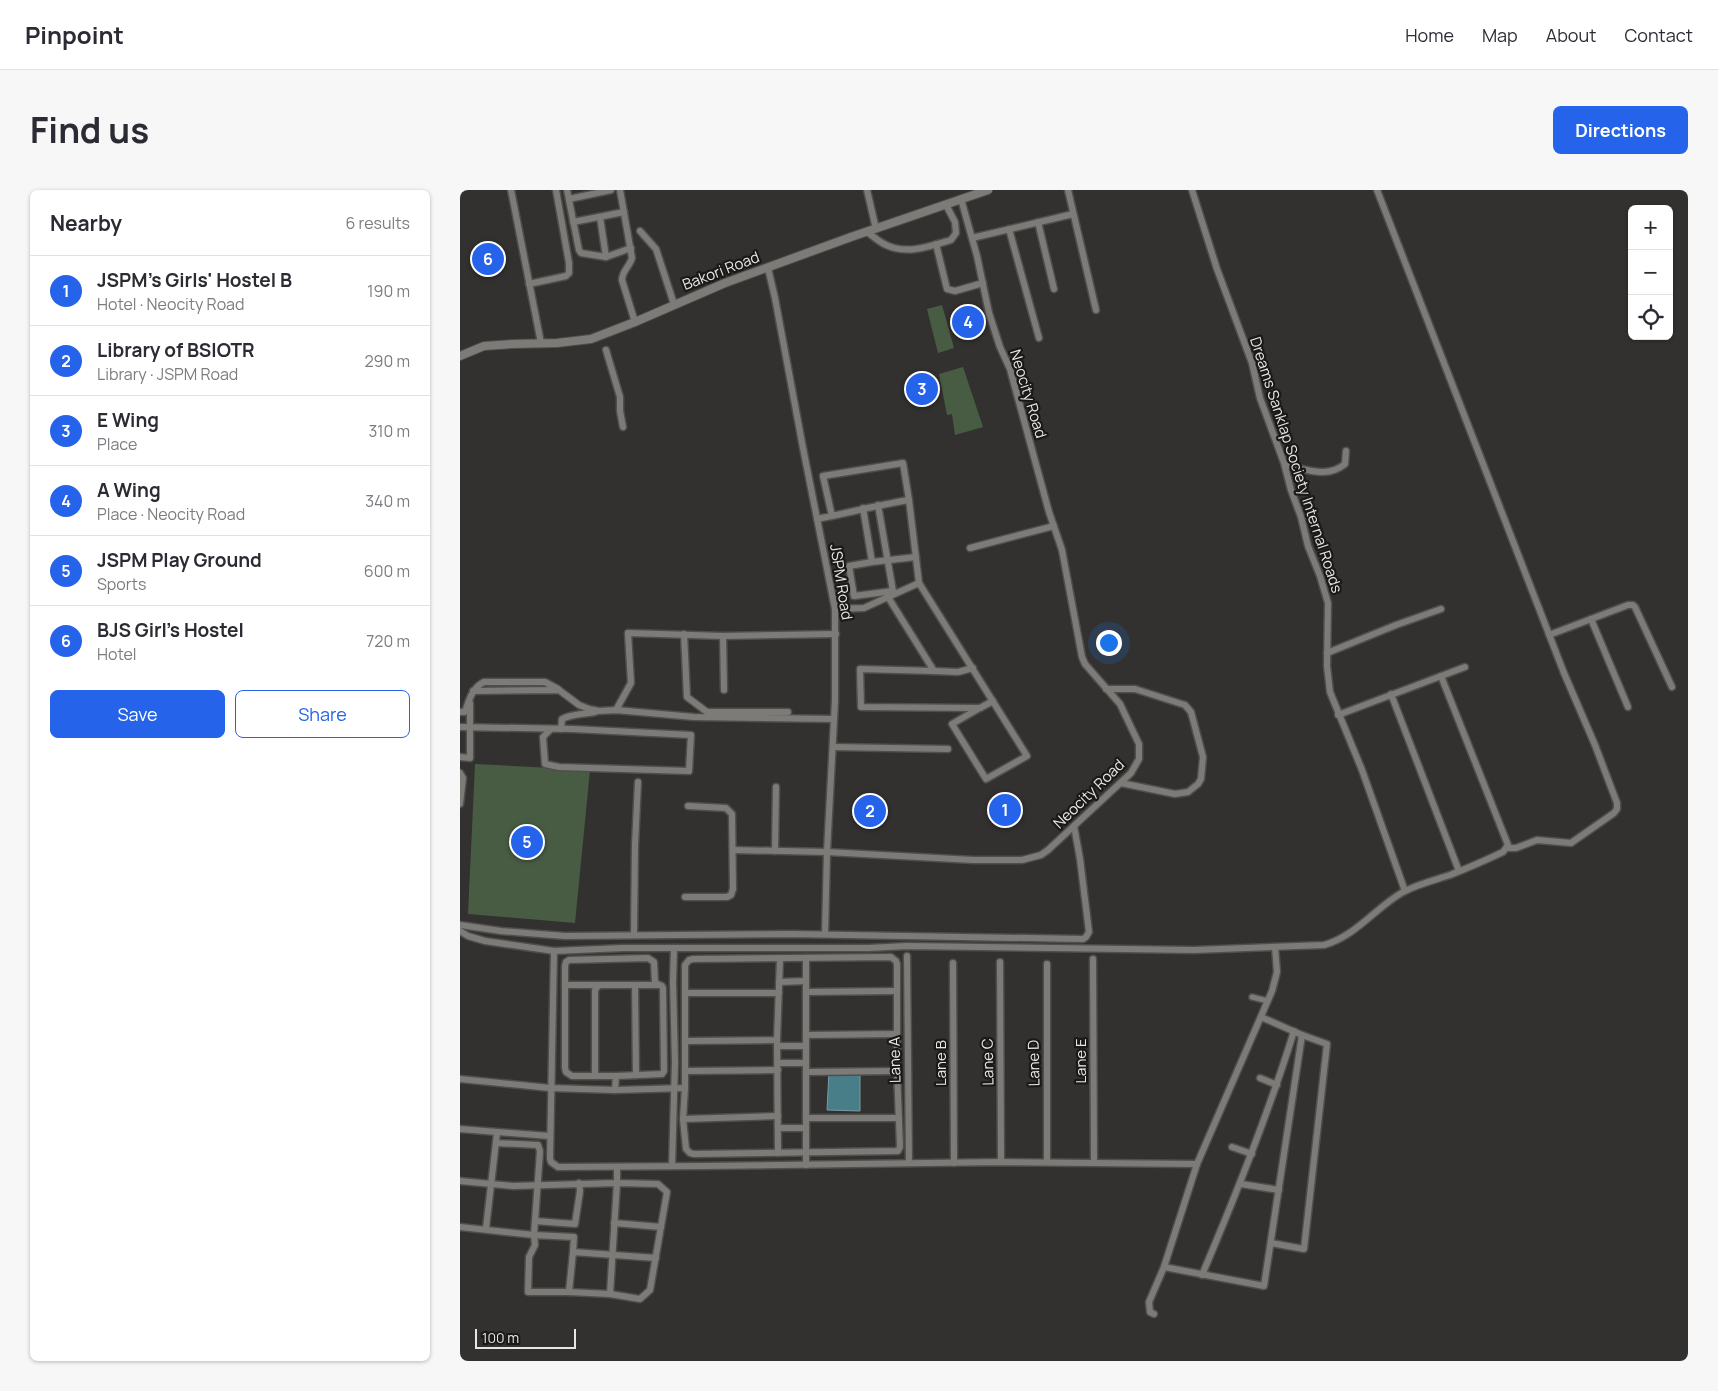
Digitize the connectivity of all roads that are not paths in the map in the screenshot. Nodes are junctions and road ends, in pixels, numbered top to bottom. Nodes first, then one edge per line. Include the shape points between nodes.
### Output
1 (511, 190) edge
2 (556, 190) edge
3 (567, 190) edge
4 (611, 190) edge
5 (620, 190) edge
6 (867, 190) edge
7 (988, 190) edge
8 (1068, 190) edge
9 (1192, 190) edge
10 (1377, 190) edge
11 (569, 199) junction
12 (961, 199) junction
13 (946, 205) junction
14 (624, 212) junction
15 (1073, 214) junction
16 (600, 217) junction
17 (573, 222) junction
18 (1038, 222) junction
19 (876, 229) junction
20 (1009, 229) junction
21 (640, 231) dead end
22 (867, 232) junction
23 (972, 238) junction
24 (936, 244) junction
25 (631, 248) junction
26 (606, 257) junction
27 (768, 268) junction
28 (983, 283) junction
29 (529, 284) junction
30 (1054, 290) dead end
31 (674, 304) junction
32 (1096, 310) dead end
33 (635, 322) junction
34 (1039, 338) dead end
35 (541, 343) junction
36 (606, 350) dead end
37 (460, 356) edge
38 (623, 427) dead end
39 (1346, 451) dead end
40 (1285, 465) junction
41 (909, 500) junction
42 (878, 505) junction
43 (863, 508) junction
44 (832, 516) junction
45 (817, 518) junction
46 (1054, 526) junction
47 (970, 548) dead end
48 (916, 557) junction
49 (888, 561) junction
50 (872, 562) junction
51 (919, 582) junction
52 (891, 594) junction
53 (835, 609) junction
54 (1441, 609) dead end
55 (1591, 619) junction
56 (684, 634) junction
57 (836, 634) junction
58 (1549, 635) junction
59 (723, 636) junction
60 (1328, 653) junction
61 (1465, 667) dead end
62 (973, 668) junction
63 (934, 671) junction
64 (1441, 676) junction
65 (1672, 687) dead end
66 (1106, 689) junction
67 (724, 690) dead end
68 (1391, 694) junction
69 (470, 699) junction
70 (993, 701) junction
71 (1628, 707) dead end
72 (980, 708) junction
73 (599, 710) junction
74 (616, 710) junction
75 (460, 712) edge
76 (788, 712) dead end
77 (1338, 715) junction
78 (834, 719) junction
79 (460, 727) edge
80 (471, 727) junction
81 (562, 728) junction
82 (551, 729) junction
83 (833, 747) junction
84 (948, 749) dead end
85 (460, 757) edge
86 (460, 773) edge
87 (638, 782) dead end
88 (1121, 783) junction
89 (776, 787) dead end
90 (460, 804) edge
91 (688, 806) dead end
92 (1074, 826) junction
93 (1507, 848) junction
94 (733, 850) junction
95 (775, 851) junction
96 (827, 852) junction
97 (1459, 871) junction
98 (1405, 891) junction
99 (685, 897) dead end
100 (460, 925) edge
101 (460, 932) edge
102 (825, 934) junction
103 (634, 935) junction
104 (1275, 947) junction
105 (674, 948) junction
106 (792, 948) junction
107 (554, 951) junction
108 (907, 956) dead end
109 (780, 958) junction
110 (792, 958) junction
111 (806, 958) junction
112 (1093, 959) dead end
113 (1000, 962) dead end
114 (953, 963) dead end
115 (1047, 964) dead end
116 (806, 981) junction
117 (779, 982) junction
118 (565, 985) junction
119 (599, 985) junction
120 (634, 985) junction
121 (657, 985) junction
122 (896, 991) junction
123 (779, 992) junction
124 (806, 992) junction
125 (685, 993) junction
126 (1252, 997) dead end
127 (1268, 1001) junction
128 (685, 1016) junction
129 (674, 1017) junction
130 (1261, 1017) junction
131 (1294, 1031) junction
132 (896, 1034) junction
133 (1302, 1035) junction
134 (806, 1036) junction
135 (685, 1041) junction
136 (777, 1043) junction
137 (806, 1046) junction
138 (806, 1063) junction
139 (778, 1066) junction
140 (685, 1072) junction
141 (806, 1072) junction
142 (897, 1072) junction
143 (636, 1075) junction
144 (595, 1076) junction
145 (616, 1076) junction
146 (1260, 1078) dead end
147 (460, 1079) edge
148 (1277, 1085) junction
149 (550, 1088) junction
150 (674, 1088) junction
151 (685, 1088) junction
152 (616, 1090) junction
153 (778, 1116) junction
154 (806, 1118) junction
155 (899, 1118) junction
156 (683, 1119) junction
157 (779, 1128) junction
158 (806, 1128) junction
159 (460, 1129) edge
160 (497, 1133) junction
161 (550, 1136) junction
162 (496, 1143) junction
163 (1232, 1147) dead end
164 (778, 1153) junction
165 (806, 1153) junction
166 (1252, 1154) junction
167 (1001, 1162) junction
168 (1047, 1162) junction
169 (1094, 1162) junction
170 (909, 1163) junction
171 (954, 1163) junction
172 (1196, 1164) junction
173 (806, 1165) junction
174 (672, 1166) junction
175 (617, 1167) junction
176 (460, 1182) edge
177 (579, 1183) junction
178 (617, 1183) junction
179 (491, 1184) junction
180 (1241, 1184) junction
181 (539, 1186) junction
182 (1279, 1190) junction
183 (535, 1220) junction
184 (614, 1223) junction
185 (575, 1224) junction
186 (460, 1227) edge
187 (661, 1227) junction
188 (486, 1228) junction
189 (534, 1235) junction
190 (574, 1237) junction
191 (1271, 1244) junction
192 (573, 1252) junction
193 (612, 1255) junction
194 (656, 1258) junction
195 (1164, 1267) junction
196 (1202, 1275) junction
197 (569, 1292) junction
198 (610, 1294) junction
199 (1154, 1314) dead end

1 - 29 street
2 - 29 street via 569,273
3 - 11 street
4 - 11 street
5 - 14 street
6 - 19 street
7 - 12 street, Bakori Road
8 - 15 street
9 - 40 street, Dreams Sanklap Society Internal Roads
10 - 58 street
11 - 17 street
12 - 13 street, Bakori Road
12 - 23 street, Neocity Road
13 - 19 street, Bakori Road
13 - 24 street via 955,222 956,233 951,240
14 - 16 street
14 - 25 street
15 - 18 street
15 - 32 street
16 - 17 street
16 - 26 street
17 - 26 street via 581,253
18 - 20 street
18 - 30 street
19 - 22 street, Bakori Road
20 - 23 street
20 - 34 street
21 - 31 street via 656,249
22 - 24 street via 897,249 910,250
22 - 27 street, Bakori Road
23 - 28 street, Neocity Road
24 - 28 street via 947,289 955,291
25 - 26 street
25 - 33 street via 631,263 622,280
27 - 31 street, Bakori Road
27 - 45 street, JSPM Road
28 - 46 street, Neocity Road via 991,320 1010,369
29 - 35 street
31 - 33 street, Bakori Road
33 - 35 street, Bakori Road via 591,339
35 - 37 street, Bakori Road via 484,346
36 - 38 street via 620,397
39 - 40 street via 1345,464 1325,473
40 - 60 street, Dreams Sanklap Society Internal Roads via 1328,603
41 - 42 street
41 - 44 street via 903,463 823,476
41 - 48 street
42 - 43 street
42 - 49 street
43 - 44 street
43 - 50 street
44 - 45 street
45 - 53 street, JSPM Road
46 - 47 street
46 - 66 street, Neocity Road via 1062,550 1082,657
48 - 49 street
48 - 51 street
49 - 50 street
49 - 52 street
50 - 52 street via 848,566 854,596
51 - 52 street
51 - 62 street
52 - 53 street via 864,608
52 - 63 street
53 - 57 street, JSPM Road
54 - 60 street
55 - 58 street
55 - 65 street via 1628,605 1635,607
55 - 71 street
56 - 59 street
56 - 74 street via 628,633 631,684
56 - 76 street via 687,697 707,712
57 - 59 street
57 - 78 street, JSPM Road
58 - 93 street via 1598,753 1617,809 1571,843 1538,840
59 - 67 street
60 - 77 street, Dreams Sanklap Society Internal Roads via 1330,692
61 - 64 street
62 - 63 street via 958,672
62 - 70 street
63 - 72 street via 860,669 860,707
64 - 68 street
64 - 93 street
66 - 88 street, Neocity Road via 1120,704 1139,744 1136,766
66 - 88 street via 1134,689 1185,705 1191,712 1203,757 1198,784 1188,792 1175,794
68 - 77 street
68 - 97 street
69 - 73 street via 473,691 560,690 579,705
69 - 75 street via 465,712
69 - 80 street
70 - 72 street
70 - 72 street via 1027,756 986,779 952,724
73 - 74 street
73 - 81 street via 566,717 562,719
74 - 78 street via 694,717
77 - 98 street, Dreams Sanklap Society Internal Roads via 1351,741
78 - 83 street, JSPM Road
79 - 80 street
80 - 82 street
80 - 85 street via 470,758
81 - 82 street
81 - 82 street via 691,735 689,771 545,764 543,737
83 - 84 street
83 - 96 street, JSPM Road
86 - 90 street via 463,778
87 - 103 street
88 - 92 street, Neocity Road
89 - 95 street
91 - 94 street via 730,810
92 - 96 street, Neocity Road via 1041,855 1022,860
92 - 102 street via 1088,932 1083,939
93 - 97 street
94 - 95 street, Neocity Road
94 - 99 street via 733,889 730,895
95 - 96 street, Neocity Road
96 - 102 street, JSPM Road
97 - 98 street
98 - 104 street via 1352,932 1332,943
100 - 103 street via 539,934
101 - 107 street via 485,941
102 - 103 street
104 - 106 street via 1194,950 907,946
104 - 127 street via 1277,972
105 - 106 street
105 - 107 street
105 - 129 street
106 - 110 street
107 - 149 street
108 - 170 street, Lane A
109 - 110 street
109 - 117 street
109 - 125 street via 689,960 684,965
110 - 111 street
111 - 116 street
111 - 122 street via 894,958 897,964
112 - 169 street, Lane E
113 - 167 street, Lane C
114 - 171 street, Lane B
115 - 168 street, Lane D
116 - 117 street
116 - 124 street
117 - 123 street
118 - 119 street
118 - 121 street via 566,962 572,959 639,958 653,960
118 - 144 street via 566,1072 572,1076
119 - 120 street
119 - 144 street via 594,993
120 - 121 street
120 - 143 street
121 - 143 street via 663,988 664,1071 662,1074
122 - 124 street
122 - 132 street
123 - 125 street
123 - 136 street
124 - 134 street
125 - 128 street
126 - 127 street
127 - 130 street
128 - 129 street
128 - 135 street
129 - 150 street
130 - 131 street
130 - 172 street
131 - 133 street
131 - 148 street
132 - 134 street
132 - 142 street
133 - 182 street
133 - 191 street via 1327,1044 1304,1249
134 - 137 street
135 - 136 street
135 - 140 street
136 - 137 street
136 - 139 street
137 - 138 street
138 - 139 street
138 - 141 street
139 - 140 street
139 - 153 street
140 - 151 street
141 - 142 street
141 - 154 street
142 - 155 street
143 - 145 street
144 - 145 street
145 - 152 street
146 - 148 street
147 - 149 street
148 - 166 street
149 - 152 street
149 - 161 street
150 - 151 street
150 - 152 street
150 - 174 street
151 - 156 street
153 - 156 street
153 - 157 street
154 - 155 street
154 - 158 street
155 - 165 street via 898,1151
156 - 164 street via 686,1148 690,1153
157 - 158 street
157 - 164 street
158 - 165 street
159 - 160 street
160 - 161 street
160 - 162 street
161 - 175 street via 551,1162 558,1167
162 - 179 street
162 - 181 street via 538,1145
163 - 166 street
164 - 165 street
165 - 173 street
166 - 180 street
167 - 168 street
167 - 171 street
168 - 169 street
169 - 172 street
170 - 171 street
170 - 173 street
172 - 195 street
173 - 174 street
174 - 175 street
175 - 178 street
176 - 179 street
177 - 178 street
177 - 181 street
177 - 185 street
178 - 184 street
178 - 187 street via 658,1184 667,1192
179 - 181 street
179 - 188 street
180 - 182 street
180 - 196 street
181 - 183 street
182 - 191 street
183 - 185 street
183 - 189 street
184 - 187 street
184 - 193 street
185 - 190 street
186 - 188 street
187 - 194 street
188 - 189 street
189 - 190 street
189 - 197 street via 535,1245 529,1257 528,1292
190 - 192 street
191 - 196 street via 1264,1286
192 - 193 street
192 - 197 street
193 - 194 street
193 - 198 street
194 - 198 street via 650,1290 640,1299
195 - 196 street
195 - 199 street via 1149,1302 1150,1312
197 - 198 street

